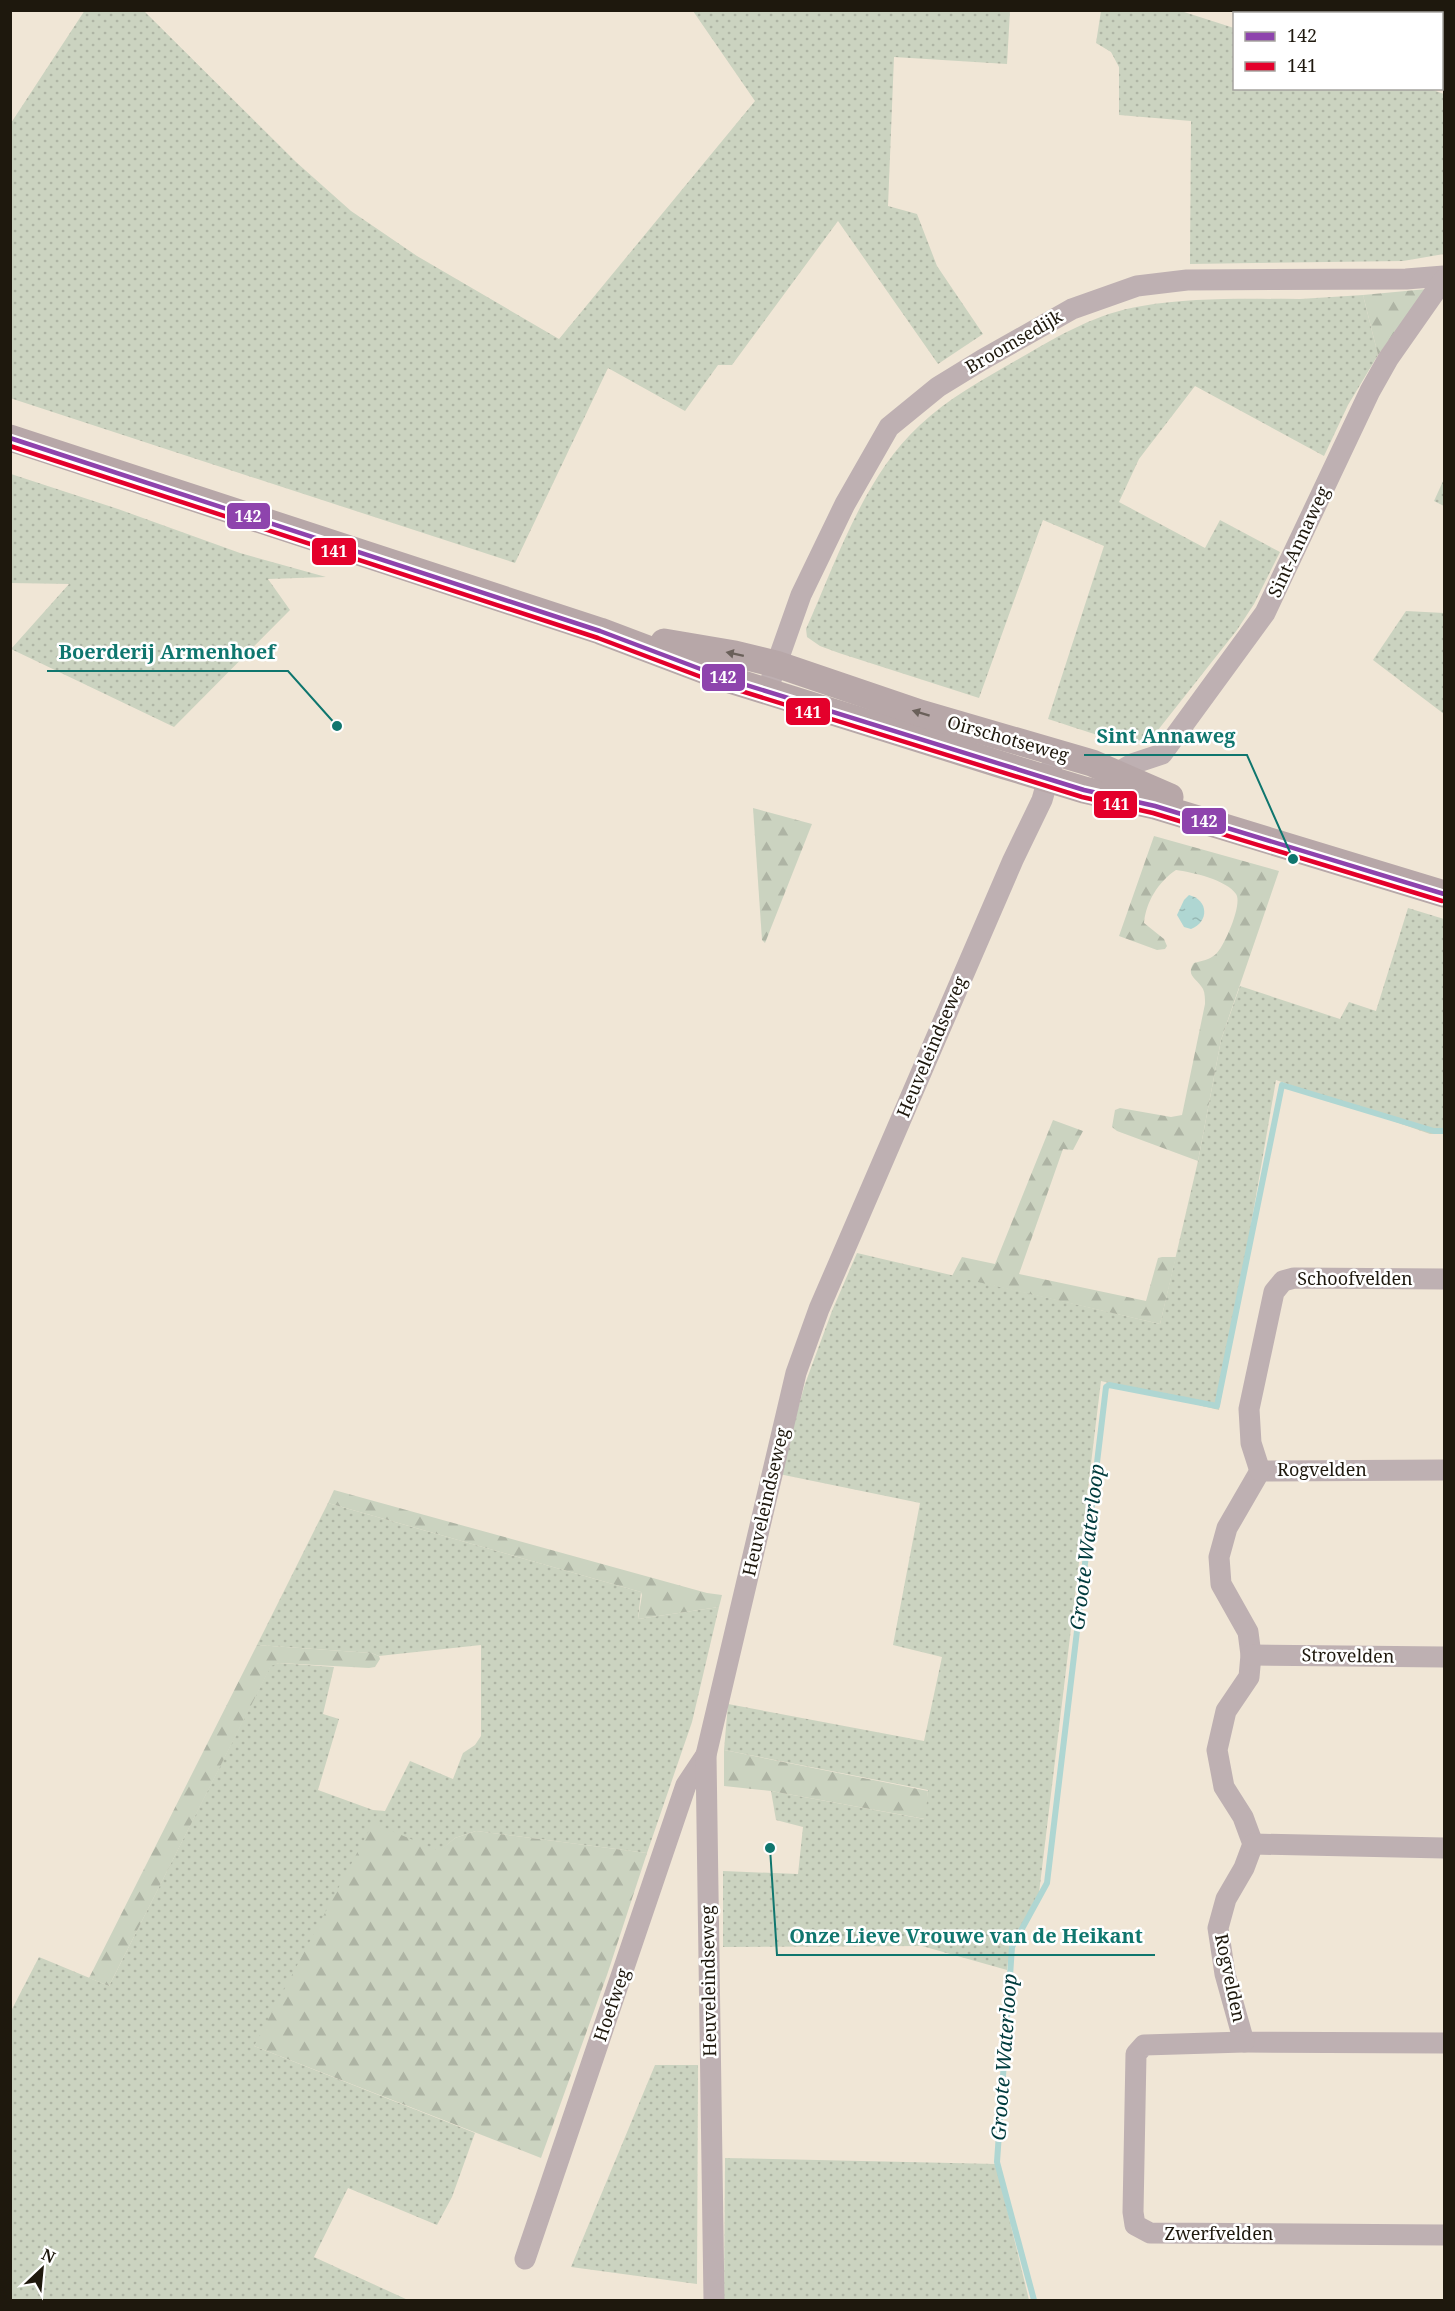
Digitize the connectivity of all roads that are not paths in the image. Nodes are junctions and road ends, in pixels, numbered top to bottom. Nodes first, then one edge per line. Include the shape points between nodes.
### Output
1 (1444, 277) edge
2 (10, 438) edge
3 (600, 631) junction
4 (776, 664) junction
5 (767, 691) junction
6 (1052, 766) junction
7 (1118, 772) junction
8 (1444, 878) edge
9 (1444, 894) edge
10 (1444, 1280) edge
11 (1444, 1470) edge
12 (1260, 1471) junction
13 (1251, 1655) junction
14 (1444, 1658) edge
15 (706, 1755) junction
16 (1253, 1844) junction
17 (1444, 1848) edge
18 (1244, 2042) junction
19 (1444, 2043) edge
20 (1444, 2235) edge
21 (525, 2259) dead end
22 (714, 2301) edge

1 - 4 street, Broomsedijk via 1186,280 1137,286 1072,309 982,360 938,387 889,427 845,504 801,596
1 - 7 street, Sint-Annaweg via 1374,383 1265,613 1162,754
2 - 3 main road, Oirschotseweg
4 -> 3 main road, Oirschotseweg
3 - 5 main road, Oirschotseweg
4 - 5 street, Broomsedijk
6 -> 4 main road, Oirschotseweg via 920,713
5 - 6 main road, Oirschotseweg
6 - 7 main road, Oirschotseweg via 1092,763
6 - 9 main road, Oirschotseweg via 1084,789 1155,806
6 - 15 street, Heuveleindseweg via 1041,801 819,1309 796,1373
7 - 8 main road, Oirschotseweg via 1159,793
10 - 12 street, Schoofvelden via 1283,1281 1274,1292 1250,1409 1251,1443
11 - 12 street, Rogvelden
12 - 13 street, Rogvelden via 1227,1528 1219,1557 1221,1584 1248,1632
13 - 14 street, Strovelden
13 - 16 street, Rogvelden via 1249,1677 1226,1711 1217,1750 1224,1787 1243,1817
15 - 21 street, Hoefweg via 686,1785
15 - 22 street, Heuveleindseweg
16 - 17 street
16 - 18 street, Rogvelden via 1226,1899 1218,1928 1225,1974
18 - 19 street, Rogvelden
18 - 20 street, Zwerfvelden via 1144,2045 1136,2054 1135,2225 1150,2234

